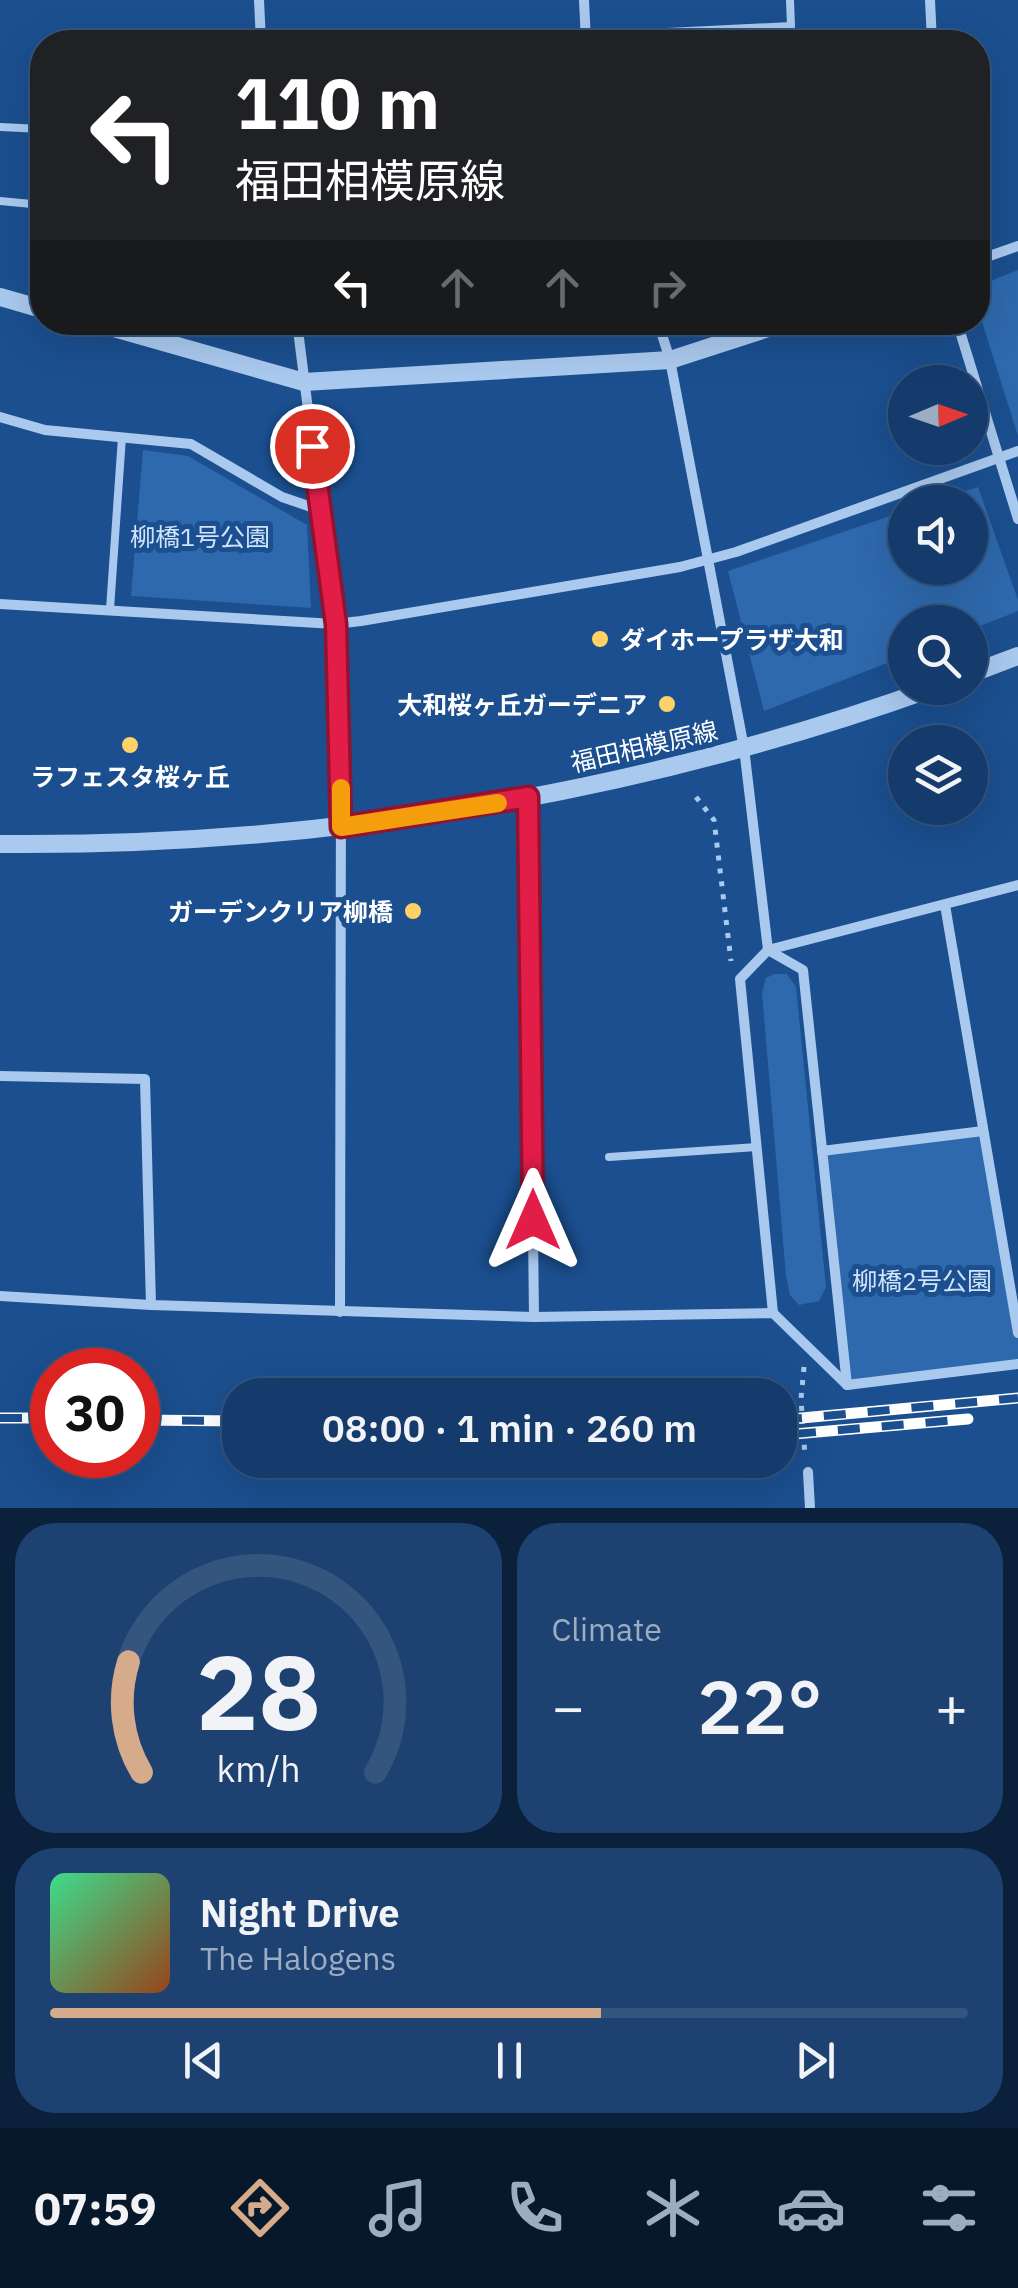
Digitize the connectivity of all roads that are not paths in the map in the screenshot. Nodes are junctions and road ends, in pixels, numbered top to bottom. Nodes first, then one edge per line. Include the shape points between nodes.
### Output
1 (259, 0) edge
2 (584, 0) edge
3 (790, 0) edge
4 (930, 0) edge
5 (260, 30) edge
6 (586, 30) edge
7 (732, 30) edge
8 (931, 30) edge
9 (0, 127) edge
10 (30, 128) edge
11 (0, 201) edge
12 (30, 204) edge
13 (1018, 246) edge
14 (990, 256) edge
15 (0, 297) edge
16 (30, 305) edge
17 (140, 335) edge
18 (174, 335) edge
19 (299, 335) edge
20 (662, 335) edge
21 (747, 335) edge
22 (961, 335) edge
23 (172, 344) junction
24 (670, 360) junction
25 (304, 382) junction
26 (0, 417) edge
27 (122, 436) junction
28 (1018, 451) edge
29 (1000, 460) junction
30 (320, 510) junction
31 (1018, 519) edge
32 (708, 560) junction
33 (0, 604) edge
34 (110, 609) junction
35 (336, 624) junction
36 (1018, 656) edge
37 (988, 667) edge
38 (888, 702) edge
39 (744, 748) junction
40 (528, 797) junction
41 (341, 827) junction
42 (0, 844) edge
43 (1018, 885) edge
44 (946, 905) junction
45 (768, 950) junction
46 (0, 1076) edge
47 (984, 1131) junction
48 (756, 1147) junction
49 (822, 1151) junction
50 (608, 1156) dead end
51 (0, 1296) edge
52 (151, 1306) junction
53 (340, 1312) junction
54 (772, 1313) junction
55 (534, 1318) junction
56 (1018, 1333) edge
57 (1018, 1364) edge
58 (847, 1386) junction
59 (808, 1472) road end
60 (810, 1508) edge

1 - 5 street
2 - 6 street
3 - 7 lane via 791,26
4 - 8 street
9 - 10 lane
11 - 12 lane
13 - 14 street
15 - 16 street
17 - 23 street
18 - 23 lane
19 - 25 street
20 - 24 street
21 - 24 street
22 - 29 street
23 - 25 street
24 - 25 street
24 - 32 street
25 - 30 street
26 - 27 street via 46,430
27 - 30 street via 191,444 282,497
27 - 34 lane
28 - 29 street
29 - 31 street
29 - 32 street
30 - 35 street
32 - 35 street
32 - 39 street
33 - 34 street
34 - 35 street
35 - 41 street
36 - 37 street
38 - 39 street, 福田相模原線
39 - 40 street, 福田相模原線
39 - 45 street
40 - 41 street, 福田相模原線
40 - 55 street
41 - 42 street, 福田相模原線 via 228,838
41 - 53 street
43 - 44 street
44 - 45 street
44 - 47 street
45 - 48 street via 740,979
45 - 49 street via 803,970
46 - 52 street via 145,1079
47 - 49 street
47 - 56 street
48 - 50 lane
48 - 54 street
49 - 58 street
51 - 52 street
52 - 53 street
53 - 55 street
54 - 55 street
54 - 58 street
57 - 58 street
59 - 60 street

